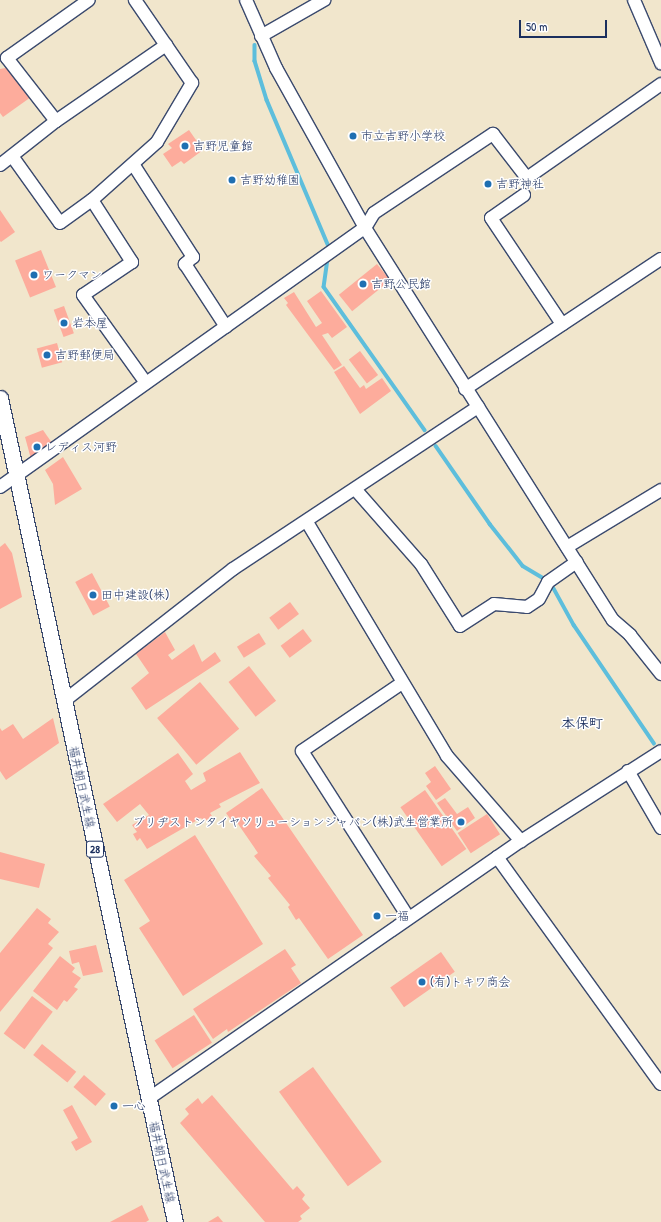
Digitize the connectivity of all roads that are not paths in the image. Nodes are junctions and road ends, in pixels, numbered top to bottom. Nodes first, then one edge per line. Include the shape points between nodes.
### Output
1 (89, 0) edge
2 (135, 0) edge
3 (246, 0) edge
4 (324, 0) edge
5 (634, 0) edge
6 (261, 36) junction
7 (166, 45) junction
8 (661, 63) edge
9 (661, 84) edge
10 (56, 120) junction
11 (12, 156) junction
12 (133, 164) junction
13 (0, 165) edge
14 (524, 195) dead end
15 (92, 200) junction
16 (365, 228) junction
17 (661, 259) edge
18 (562, 324) junction
19 (226, 327) junction
20 (146, 383) junction
21 (465, 389) junction
22 (0, 398) edge
23 (478, 407) junction
24 (17, 475) junction
25 (0, 487) edge
26 (355, 489) junction
27 (661, 490) edge
28 (307, 522) junction
29 (568, 547) junction
30 (577, 562) junction
31 (661, 674) edge
32 (402, 683) junction
33 (64, 701) junction
34 (661, 751) edge
35 (628, 771) junction
36 (661, 828) edge
37 (521, 841) junction
38 (497, 857) junction
39 (409, 918) junction
40 (661, 1084) edge
41 (148, 1099) junction
42 (175, 1222) edge

1 - 10 street via 7,58
2 - 7 street
3 - 6 street
4 - 6 street
5 - 8 street
6 - 16 street
7 - 10 street
7 - 12 street via 192,83 157,142
9 - 16 street via 526,178 494,134 374,213
10 - 11 street
11 - 13 street
11 - 15 street via 60,223
12 - 15 street
12 - 19 street via 193,257 185,264
14 - 18 street via 491,218
15 - 20 street via 132,262 83,295
16 - 19 street
16 - 21 street
17 - 18 street
18 - 21 street
19 - 20 street
20 - 24 street
21 - 23 street
22 - 24 main road, 福井朝日武生線 / 28
23 - 26 street
23 - 29 street
24 - 25 street
24 - 33 main road, 福井朝日武生線 / 28
26 - 28 street
26 - 30 street via 421,564 460,626 494,604 527,607 539,599 548,582
27 - 29 street
28 - 32 street
28 - 33 street via 233,569
29 - 30 street
30 - 31 street via 613,620 630,635
32 - 37 street via 448,756
32 - 39 street via 302,751
33 - 41 main road, 福井朝日武生線 / 28
34 - 35 street
35 - 36 street
35 - 37 street
37 - 38 street
38 - 39 street
38 - 40 street
39 - 41 street
41 - 42 main road, 福井朝日武生線 / 28

